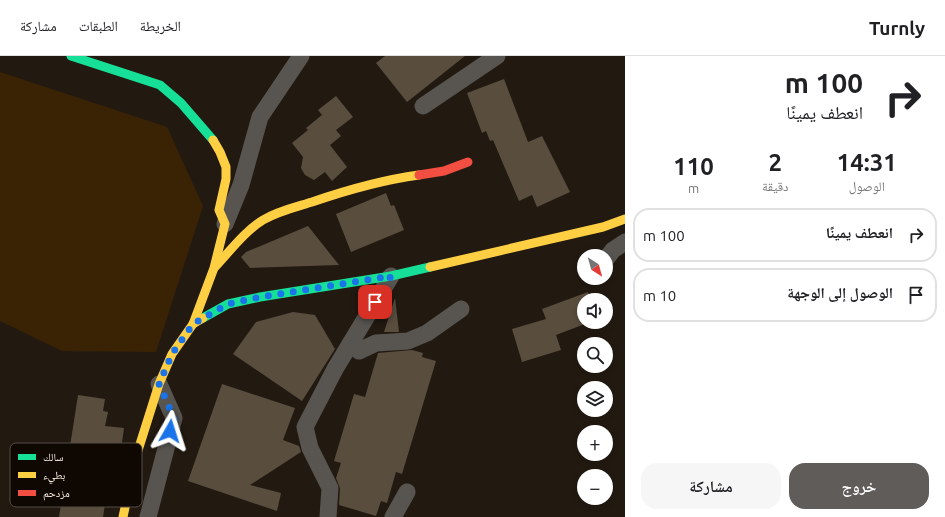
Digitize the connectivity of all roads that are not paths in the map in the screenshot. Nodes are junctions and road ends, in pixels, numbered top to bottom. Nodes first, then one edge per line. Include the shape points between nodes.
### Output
1 (71, 56) edge
2 (301, 56) edge
3 (497, 56) edge
4 (423, 106) dead end
5 (468, 162) dead end
6 (625, 219) edge
7 (224, 224) junction
8 (625, 242) edge
9 (613, 250) edge
10 (214, 268) junction
11 (391, 276) junction
12 (461, 309) dead end
13 (193, 324) junction
14 (350, 344) junction
15 (159, 384) junction
16 (140, 443) edge
17 (407, 492) dead end
18 (125, 507) edge
19 (123, 517) edge
20 (148, 517) edge
21 (328, 517) edge
22 (393, 517) edge

1 - 7 main road via 160,85 181,102 213,141 226,167 219,210
2 - 7 street via 260,117 241,185
3 - 4 street
5 - 10 main road via 444,171 384,180 295,207 263,220
6 - 11 main road via 603,227 498,253
7 - 10 main road
8 - 9 street
10 - 13 main road
11 - 13 main road via 228,304
11 - 14 street
12 - 14 street via 427,333 408,341 376,343 359,351
13 - 15 main road via 172,354
14 - 21 street via 305,427 310,448 330,488
15 - 16 main road
15 - 20 street via 174,418
17 - 22 street
18 - 19 main road

